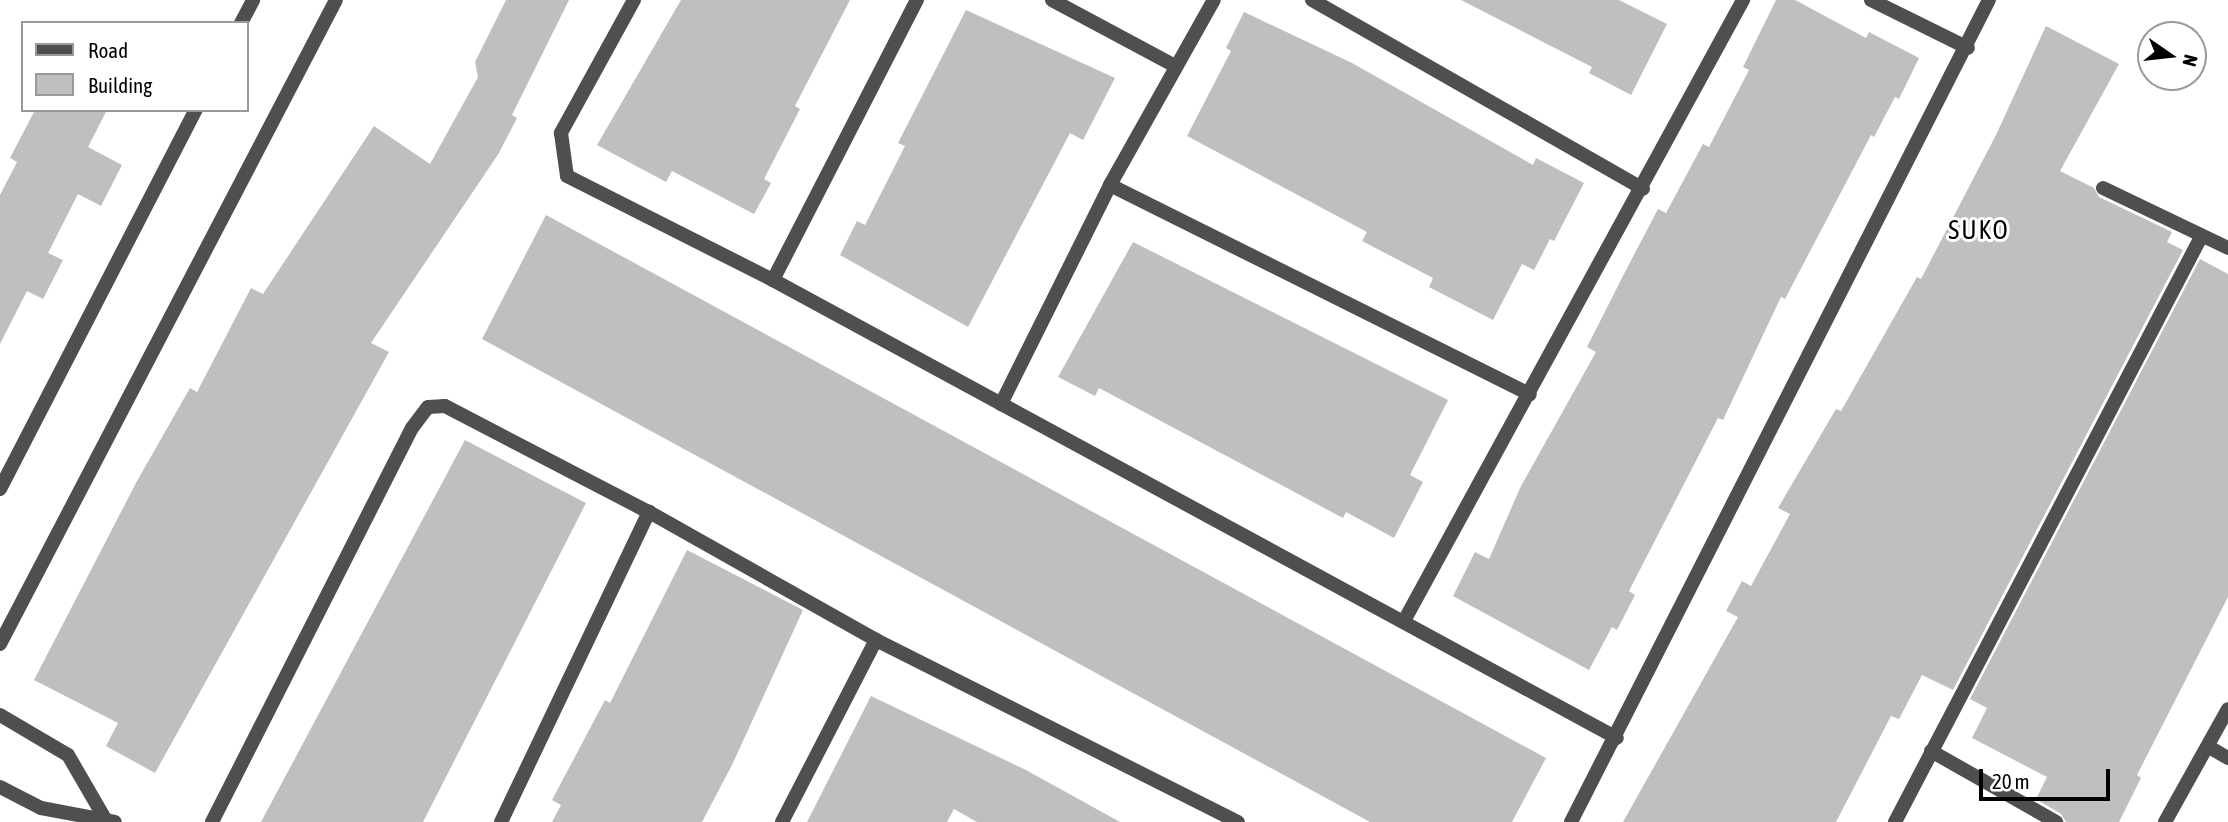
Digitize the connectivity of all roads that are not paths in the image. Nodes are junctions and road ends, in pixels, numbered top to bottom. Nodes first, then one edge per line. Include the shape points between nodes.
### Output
1 (253, 0) edge
2 (336, 0) edge
3 (634, 0) edge
4 (917, 0) edge
5 (1052, 0) edge
6 (1214, 0) edge
7 (1312, 0) edge
8 (1743, 0) edge
9 (1871, 0) edge
10 (1989, 0) edge
11 (242, 21) edge
12 (1968, 48) junction
13 (1175, 66) junction
14 (195, 112) edge
15 (1110, 185) junction
16 (2103, 188) dead end
17 (1643, 189) junction
18 (2201, 237) junction
19 (2228, 248) edge
20 (773, 281) junction
21 (1530, 394) junction
22 (1001, 404) junction
23 (0, 489) edge
24 (649, 512) junction
25 (1404, 621) junction
26 (876, 640) junction
27 (0, 643) edge
28 (2228, 709) edge
29 (0, 715) edge
30 (1616, 738) junction
31 (2209, 747) junction
32 (1931, 751) junction
33 (2228, 758) edge
34 (0, 787) edge
35 (110, 819) edge
36 (212, 822) edge
37 (501, 822) edge
38 (782, 822) edge
39 (1238, 822) edge
40 (1571, 822) edge
41 (1895, 822) edge
42 (2056, 822) edge
43 (2165, 822) edge

1 - 11 street
2 - 27 street
3 - 20 street via 561,133 567,176
4 - 20 street
5 - 13 street
6 - 13 street
7 - 17 street
8 - 17 street
9 - 12 street
10 - 12 street
12 - 30 street
13 - 15 street
14 - 23 street
15 - 21 street
15 - 22 street
16 - 18 street
17 - 21 street
18 - 19 street
18 - 32 street
20 - 22 street
21 - 25 street
22 - 25 street
24 - 26 street
24 - 36 street via 445,405 428,407 412,428
24 - 37 street
25 - 30 street
26 - 38 street
26 - 39 street
28 - 31 street
29 - 35 street via 68,755
30 - 40 street
31 - 33 street
31 - 43 street
32 - 41 street
32 - 42 street
34 - 35 street via 41,808

